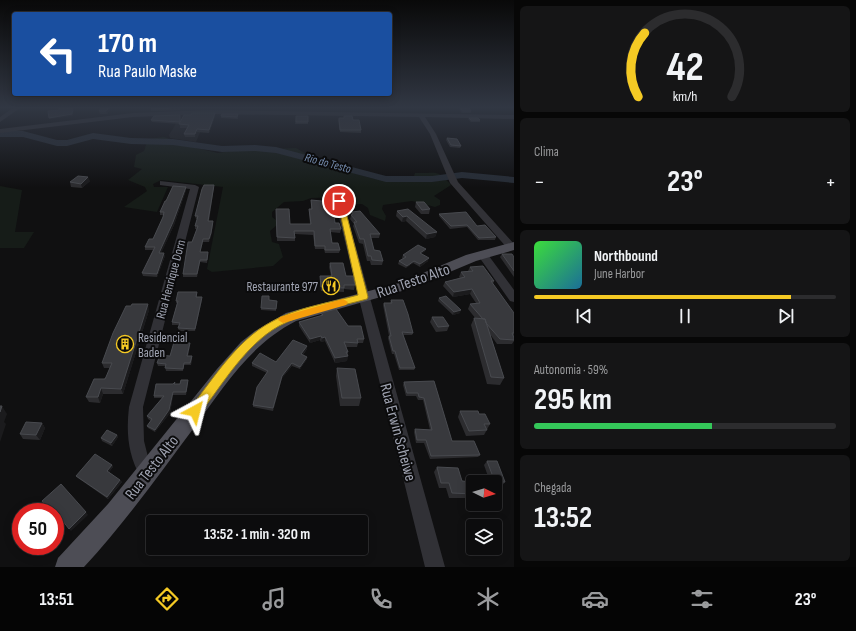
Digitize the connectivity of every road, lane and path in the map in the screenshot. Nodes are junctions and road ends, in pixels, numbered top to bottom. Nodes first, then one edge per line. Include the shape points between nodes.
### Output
1 (432, 134) edge
2 (163, 183) dead end
3 (339, 201) dead end
4 (513, 246) edge
5 (482, 254) junction
6 (364, 297) junction
7 (514, 298) edge
8 (147, 472) junction
9 (67, 567) edge
10 (435, 567) edge

1 - 4 street via 451,177
2 - 8 street, Rua Henrique Dorn via 195,187 136,407 137,454
3 - 6 street, Rua Erwin Scheiwe
4 - 5 main road, Rua Testo Alto
5 - 6 main road, Rua Testo Alto via 418,282
5 - 7 street
6 - 8 main road, Rua Testo Alto via 291,316 258,336 233,363
6 - 10 street, Rua Erwin Scheiwe
8 - 9 main road, Rua Testo Alto via 103,528

